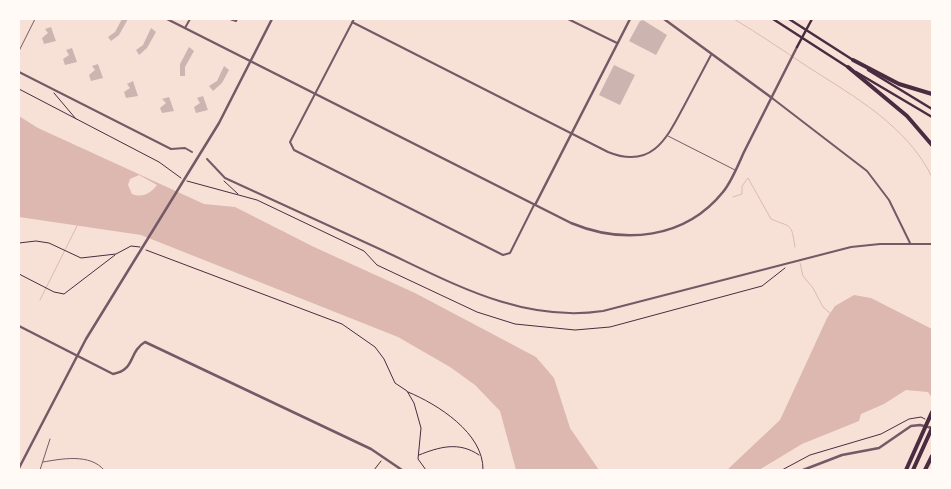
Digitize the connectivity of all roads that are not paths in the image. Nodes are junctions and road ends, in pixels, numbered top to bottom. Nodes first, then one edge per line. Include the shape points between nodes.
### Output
1 (35, 19) edge
2 (167, 19) edge
3 (190, 19) edge
4 (230, 19) edge
5 (238, 19) edge
6 (272, 19) edge
7 (568, 19) edge
8 (630, 19) edge
9 (664, 19) edge
10 (773, 19) edge
11 (789, 19) edge
12 (812, 19) edge
13 (353, 20) edge
14 (185, 28) junction
15 (617, 43) junction
16 (797, 46) joint
17 (19, 51) edge
18 (711, 54) junction
19 (853, 60) junction
20 (251, 61) junction
21 (848, 67) junction
22 (19, 72) edge
23 (316, 94) junction
24 (932, 94) edge
25 (772, 98) junction
26 (932, 109) edge
27 (932, 117) edge
28 (571, 133) junction
29 (668, 136) junction
30 (932, 145) edge
31 (192, 152) dead end
32 (206, 159) dead end
33 (735, 170) junction
34 (534, 205) junction
35 (910, 243) junction
36 (932, 244) edge
37 (19, 326) edge
38 (76, 357) junction
39 (932, 412) edge
40 (932, 428) edge
41 (50, 439) dead end
42 (932, 456) edge
43 (42, 462) junction
44 (19, 468) edge
45 (40, 470) edge
46 (104, 470) edge
47 (402, 470) edge
48 (803, 470) edge
49 (906, 470) edge
50 (913, 470) edge
51 (926, 470) edge

1 - 17 street
2 - 14 street
3 - 14 street
4 - 5 street via 236,22
6 - 20 street
7 - 15 street
8 - 15 street
9 - 18 street
10 - 21 main road
11 - 19 main road
12 - 16 main road
13 - 23 street
13 - 28 street
14 - 20 street
15 - 28 street
16 - 25 street
18 - 25 street
18 - 29 street
19 - 24 highway via 899,84
19 - 26 main road
20 - 23 street
20 - 38 street via 219,123
21 - 27 main road
21 - 30 highway via 901,110
22 - 31 street via 171,149 185,148
23 - 34 street
23 - 34 street via 290,142 294,150 503,255 510,253
25 - 33 street
25 - 35 street via 867,170 889,200
28 - 29 street via 608,152 629,157 646,154 660,146
28 - 34 street
29 - 33 street
32 - 35 street via 225,178 483,297 542,312 603,311 824,253 867,245
33 - 34 street via 724,192 706,208 689,220 655,234 620,237 604,234 584,229
35 - 36 street
37 - 38 street
38 - 44 street
38 - 47 street via 104,372 123,372 138,346 145,342 371,449
39 - 49 highway
40 - 48 street via 912,426 879,448 842,455
40 - 50 highway
41 - 43 street
42 - 51 highway
43 - 45 street
43 - 46 street via 78,459 98,463

